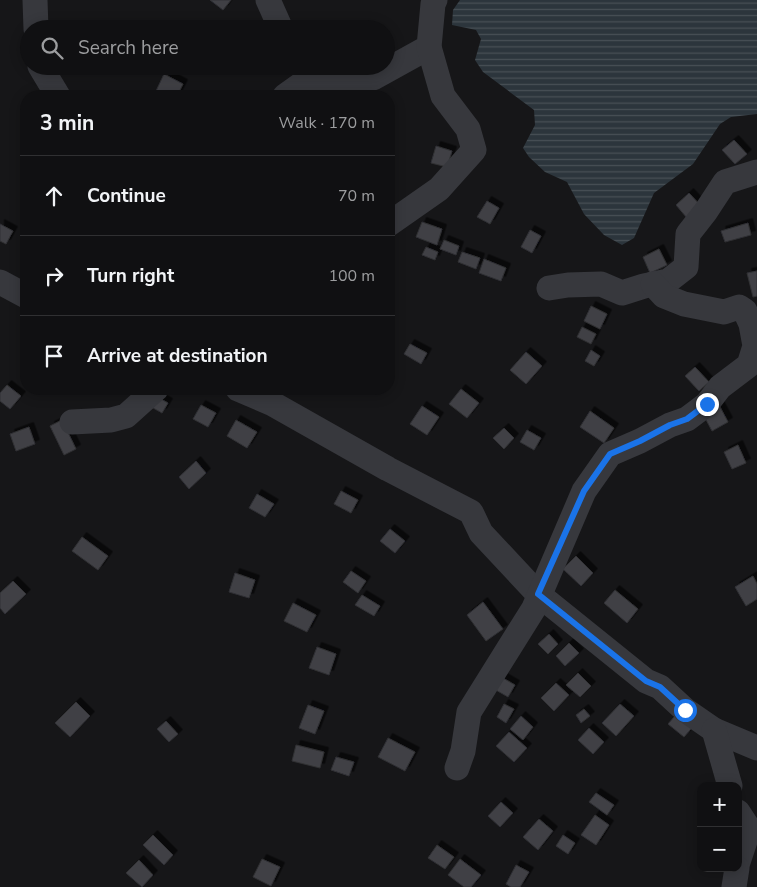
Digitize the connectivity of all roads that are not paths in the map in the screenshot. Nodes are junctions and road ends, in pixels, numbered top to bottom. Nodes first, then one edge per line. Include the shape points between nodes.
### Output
1 (35, 0) edge
2 (268, 0) edge
3 (435, 0) edge
4 (36, 20) edge
5 (277, 20) edge
6 (430, 47) junction
7 (395, 66) edge
8 (45, 75) edge
9 (379, 75) edge
10 (306, 81) edge
11 (54, 90) edge
12 (293, 90) edge
13 (757, 172) edge
14 (395, 220) edge
15 (0, 282) edge
16 (653, 284) junction
17 (549, 288) dead end
18 (20, 293) edge
19 (149, 395) edge
20 (277, 396) edge
21 (72, 422) dead end
22 (538, 594) junction
23 (714, 730) junction
24 (757, 748) edge
25 (457, 768) dead end
26 (729, 782) edge
27 (748, 826) edge
28 (742, 848) edge
29 (736, 872) edge
30 (734, 887) edge

1 - 4 street
2 - 5 street
3 - 6 street
6 - 7 street
6 - 14 street via 443,96 468,129 474,150 439,189
8 - 11 street
9 - 10 street via 373,78
10 - 12 street
13 - 16 street via 725,182 688,234 686,267 668,281
15 - 18 street
16 - 17 street via 622,293 601,284
16 - 22 street via 664,296 684,304 724,312 739,307 746,311 754,346 749,365 687,419 610,454 584,491
19 - 21 street via 126,416
20 - 22 street via 388,469 471,512 481,534
22 - 23 street via 646,681 660,687
22 - 25 street via 534,608 469,712
23 - 24 street
23 - 26 street
27 - 28 street
29 - 30 street

